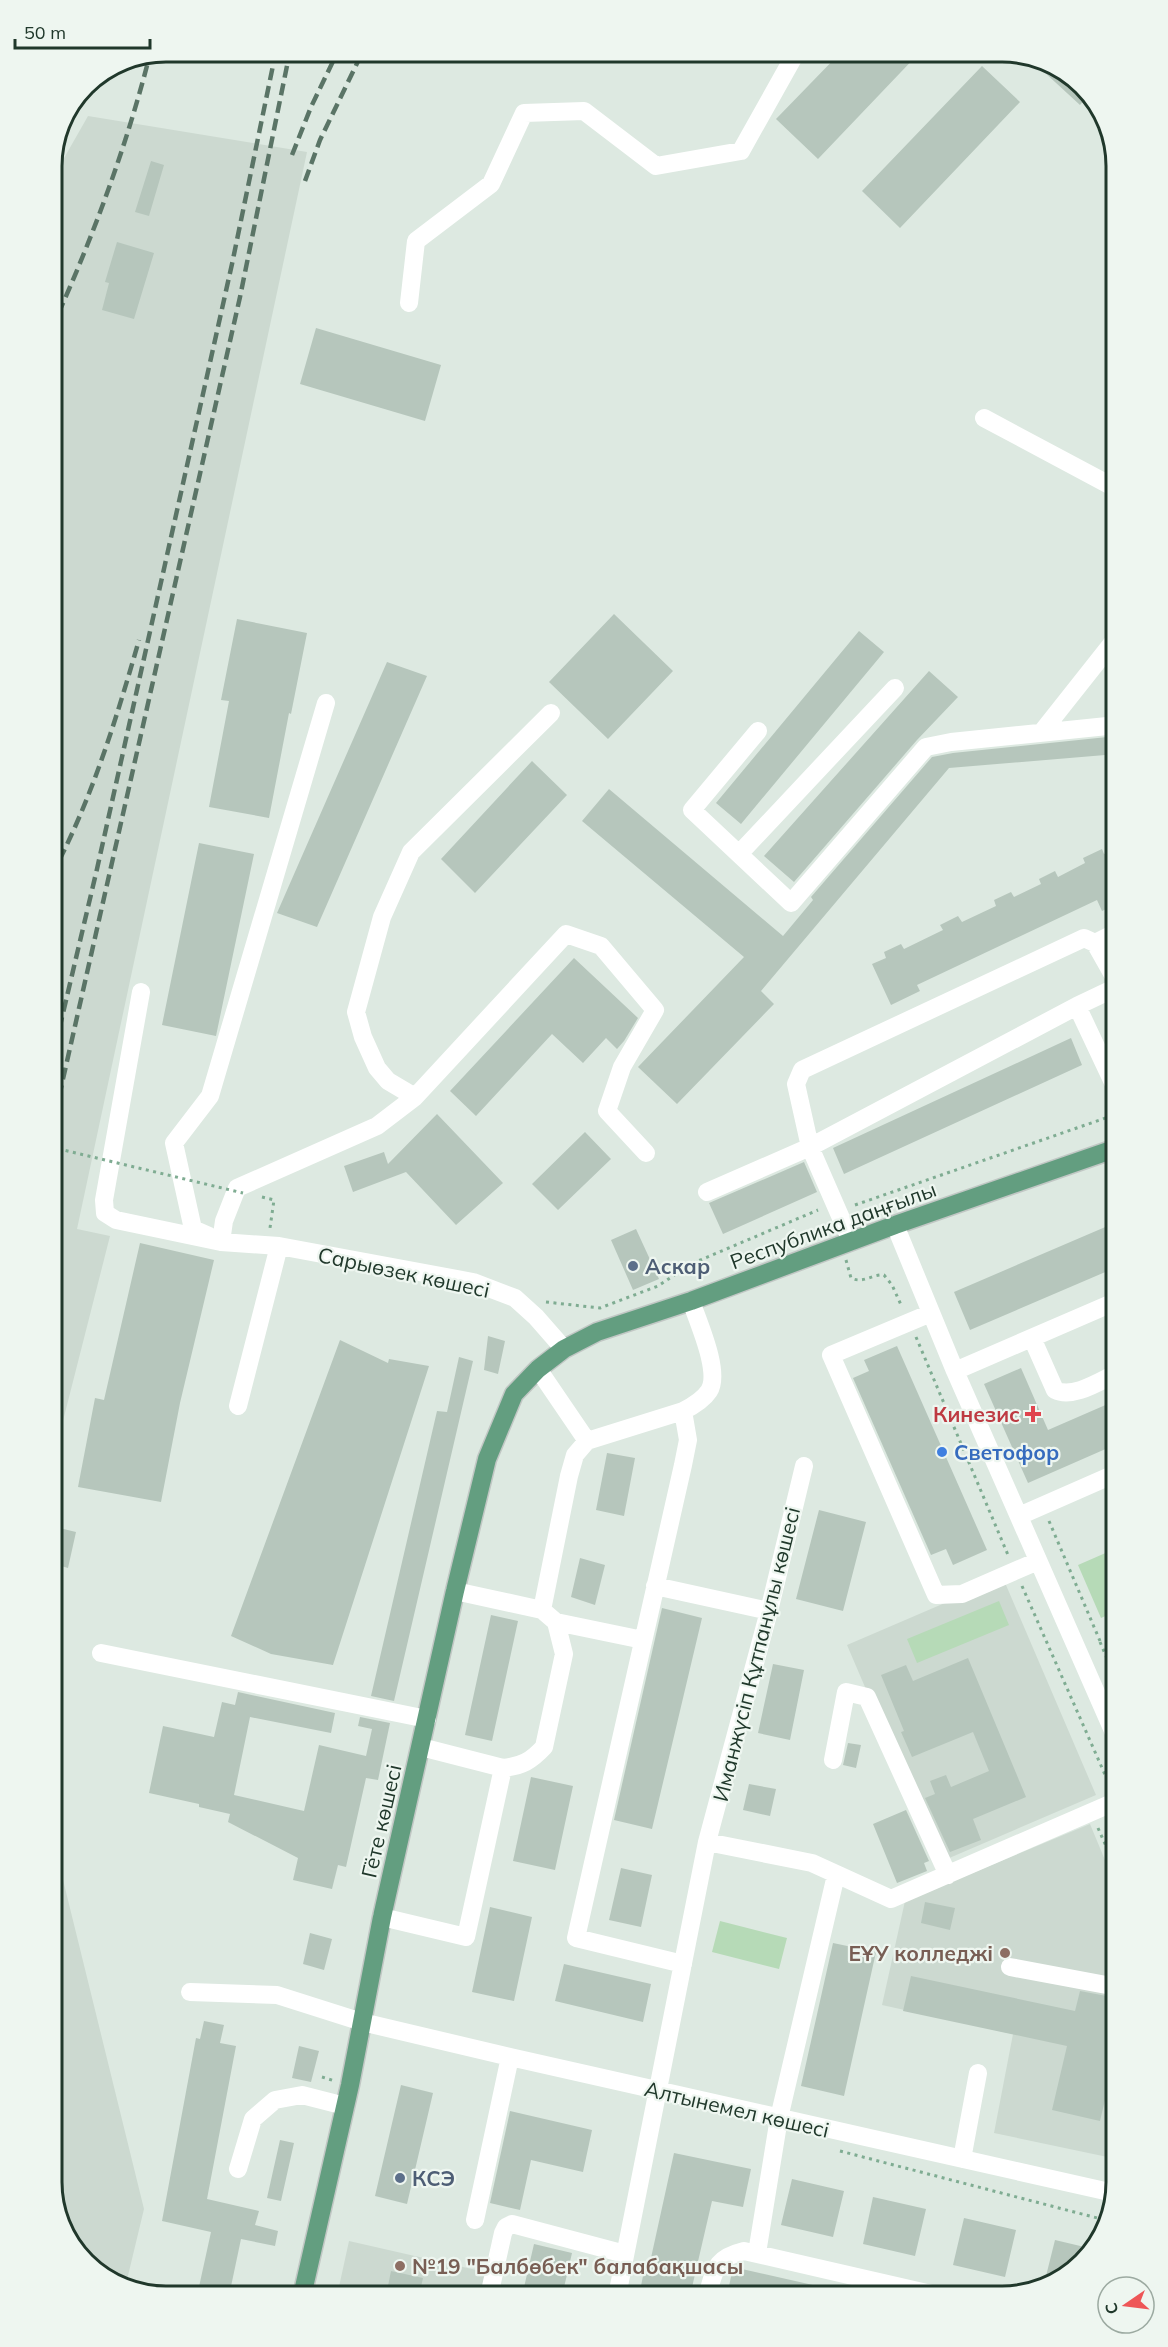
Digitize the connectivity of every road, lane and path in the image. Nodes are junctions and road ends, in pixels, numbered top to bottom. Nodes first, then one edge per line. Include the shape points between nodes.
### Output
1 (791, 62) edge
2 (409, 303) dead end
3 (984, 418) dead end
4 (1106, 483) edge
5 (1106, 651) edge
6 (895, 688) dead end
7 (326, 703) dead end
8 (551, 713) dead end
9 (1106, 723) edge
10 (758, 731) dead end
11 (1041, 733) junction
12 (740, 854) junction
13 (1106, 938) edge
14 (1095, 943) junction
15 (1106, 962) edge
16 (141, 992) dead end
17 (1106, 992) edge
18 (1077, 1006) junction
19 (1106, 1068) edge
20 (415, 1097) junction
21 (1106, 1118) edge
22 (810, 1147) junction
23 (62, 1150) edge
24 (1106, 1152) edge
25 (646, 1153) dead end
26 (707, 1192) dead end
27 (838, 1211) junction
28 (895, 1225) junction
29 (270, 1230) dead end
30 (851, 1241) junction
31 (221, 1242) junction
32 (279, 1246) junction
33 (691, 1301) junction
34 (1106, 1306) edge
35 (930, 1313) junction
36 (1032, 1338) junction
37 (564, 1349) junction
38 (538, 1369) junction
39 (956, 1371) junction
40 (1106, 1379) edge
41 (238, 1406) dead end
42 (683, 1410) junction
43 (587, 1440) junction
44 (804, 1466) dead end
45 (1106, 1478) edge
46 (1043, 1506) junction
47 (1019, 1516) junction
48 (1038, 1561) junction
49 (655, 1586) junction
50 (455, 1591) junction
51 (769, 1611) junction
52 (549, 1616) junction
53 (643, 1640) junction
54 (1100, 1641) dead end
55 (101, 1653) dead end
56 (1106, 1715) edge
57 (427, 1719) junction
58 (421, 1748) junction
59 (833, 1760) dead end
60 (503, 1768) junction
61 (1106, 1806) edge
62 (1091, 1812) junction
63 (707, 1842) junction
64 (1106, 1846) edge
65 (836, 1875) junction
66 (948, 1875) junction
67 (382, 1917) junction
68 (683, 1964) junction
69 (1010, 1967) dead end
70 (1106, 1985) edge
71 (190, 1992) dead end
72 (362, 2022) junction
73 (510, 2057) junction
74 (978, 2073) dead end
75 (659, 2091) junction
76 (345, 2106) junction
77 (779, 2118) junction
78 (833, 2150) dead end
79 (962, 2159) junction
80 (238, 2169) dead end
81 (1106, 2191) edge
82 (1100, 2219) edge
83 (476, 2220) dead end
84 (757, 2253) junction
85 (626, 2254) junction
86 (304, 2285) edge
87 (491, 2285) edge
88 (619, 2286) edge
89 (710, 2286) edge
90 (897, 2286) edge

1 - 2 street via 741,151 656,166 584,111 524,113 491,184 416,241
3 - 4 street
5 - 11 street
6 - 12 street
7 - 31 street via 210,1096 174,1143 193,1229
8 - 20 street via 411,852 382,917 356,1012 377,1068 388,1081
9 - 11 street
10 - 12 street via 692,810
11 - 12 street via 926,747 791,903
13 - 14 street
14 - 15 street
14 - 22 street via 1084,938 802,1070 796,1084
16 - 31 street via 104,1200 105,1213 116,1220
17 - 18 street
18 - 19 street
18 - 22 street
20 - 25 street via 566,934 601,946 655,1010 622,1067 607,1111
20 - 31 street via 377,1126 237,1188 224,1221
21 - 27 path
22 - 26 street
22 - 27 street
23 - 29 path, bridge via 274,1200
24 - 28 main road, Республика даңғылы
27 - 30 street
28 - 30 main road, Республика даңғылы
28 - 35 street
30 - 33 main road, Республика даңғылы
31 - 32 street, Сарыөзек көшесі
32 - 37 street, Сарыөзек көшесі via 473,1282 515,1298
32 - 41 street
33 - 37 main road, Республика даңғылы via 597,1332
33 - 42 street via 714,1372 710,1390
34 - 36 street
35 - 39 street
35 - 48 street via 831,1356 936,1595 962,1594
36 - 39 street
36 - 40 street via 1055,1390 1074,1392
37 - 38 main road, Республика даңғылы
38 - 43 street
38 - 50 main road, Гёте көшесі via 514,1394 487,1459
39 - 47 street
42 - 43 street
42 - 49 street via 688,1440
43 - 52 street via 575,1455 569,1476
44 - 51 street, Иманжүсіп Құтпанұлы көшесі
45 - 46 street
46 - 47 street
46 - 54 path
47 - 48 street
48 - 56 street
49 - 51 street
49 - 53 street
50 - 52 street
50 - 57 main road, Гёте көшесі
51 - 63 street, Иманжүсіп Құтпанұлы көшесі
52 - 53 street
52 - 60 street via 564,1654 544,1747 521,1766
53 - 68 street via 576,1938
55 - 57 street
57 - 58 main road, Гёте көшесі
58 - 60 street
58 - 67 main road, Гёте көшесі
59 - 66 street via 846,1692 867,1697
60 - 67 street via 466,1937
61 - 62 street
62 - 64 path
62 - 66 street
63 - 65 street via 812,1863
63 - 68 street, Иманжүсіп Құтпанұлы көшесі
65 - 66 street via 891,1899
65 - 77 street
67 - 72 main road, Гёте көшесі
68 - 75 street, Иманжүсіп Құтпанұлы көшесі
69 - 70 street
71 - 72 street, Алтынемел көшесі via 277,1995
72 - 73 street, Алтынемел көшесі
72 - 76 main road, Гёте көшесі
73 - 75 street, Алтынемел көшесі
73 - 83 street
74 - 79 street
75 - 77 street, Алтынемел көшесі
75 - 85 street
76 - 80 street via 302,2096 274,2100 253,2119
76 - 86 main road, Гёте көшесі
77 - 79 street, Алтынемел көшесі
77 - 84 street
78 - 82 path
79 - 81 street, Алтынемел көшесі
84 - 89 street via 726,2255 714,2271
84 - 90 street
85 - 87 street via 512,2224 503,2233
85 - 88 street

